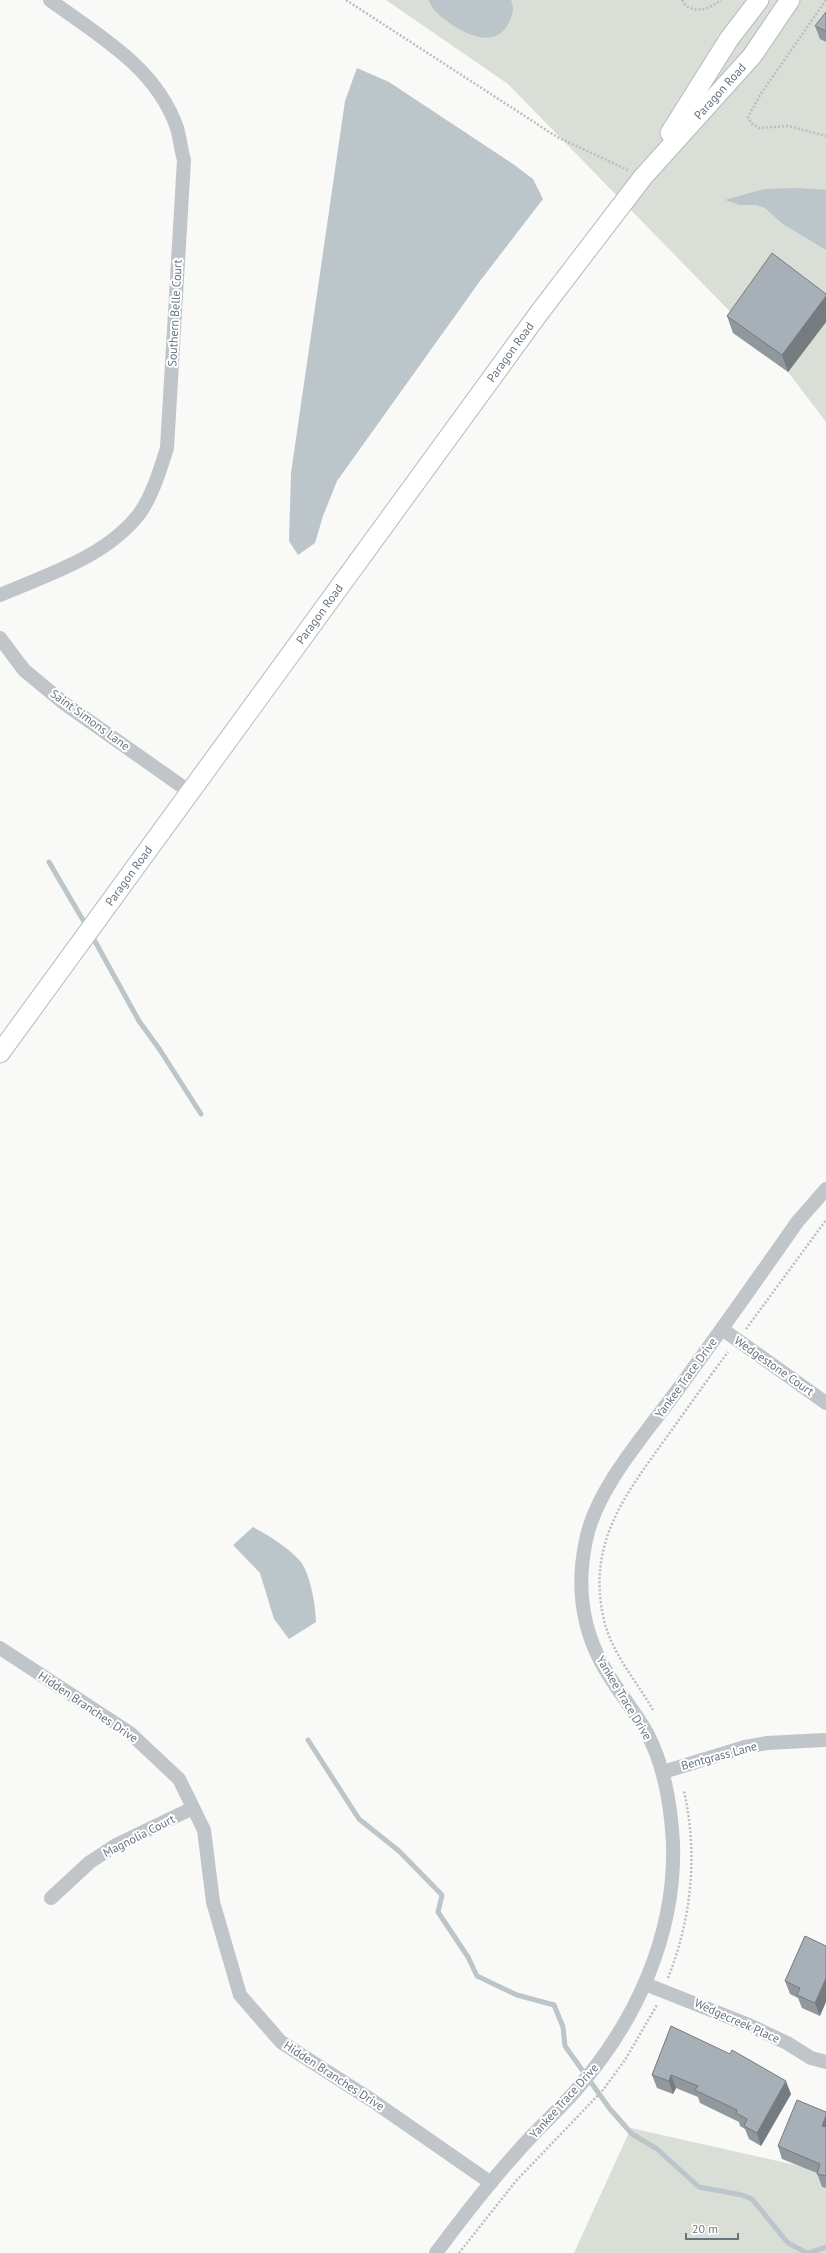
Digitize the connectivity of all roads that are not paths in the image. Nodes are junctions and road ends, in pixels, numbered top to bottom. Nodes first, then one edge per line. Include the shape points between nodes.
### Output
1 (50, 0) edge
2 (759, 0) edge
3 (790, 0) edge
4 (643, 177) junction
5 (0, 596) edge
6 (0, 638) edge
7 (190, 792) junction
8 (0, 1053) edge
9 (826, 1189) edge
10 (722, 1329) junction
11 (826, 1403) edge
12 (0, 1648) edge
13 (824, 1740) dead end
14 (662, 1772) junction
15 (193, 1808) junction
16 (51, 1898) dead end
17 (645, 1984) junction
18 (826, 2062) edge
19 (491, 2183) junction
20 (436, 2253) edge

1 - 5 street, Southern Belle Court via 133,60 159,92 176,128 184,160 167,448 155,483 140,512 112,541 77,562
2 - 4 street, Paragon Road via 729,39
3 - 4 street, Paragon Road via 752,56
4 - 7 street, Paragon Road via 539,313
6 - 7 street, Saint Simons Lane via 24,670 65,704
7 - 8 street, Paragon Road
9 - 10 street, Yankee Trace Drive via 798,1221
10 - 11 street, Wedgestone Court
10 - 14 street, Yankee Trace Drive via 625,1462 601,1500 586,1537 581,1570 584,1613 592,1641 602,1664 647,1733
12 - 15 street, Hidden Branches Drive via 130,1733 180,1779
13 - 14 street, Bentgrass Lane via 767,1743 745,1747
14 - 17 street, Yankee Trace Drive via 672,1826 673,1861 662,1934
15 - 16 street, Magnolia Court via 116,1845 90,1862
15 - 19 street, Hidden Branches Drive via 204,1830 213,1902 240,1995 281,2042 373,2101
17 - 18 street, Wedgecreek Place via 749,2025 811,2058
17 - 19 street, Yankee Trace Drive via 629,2016 601,2059
19 - 20 street, Yankee Trace Drive

